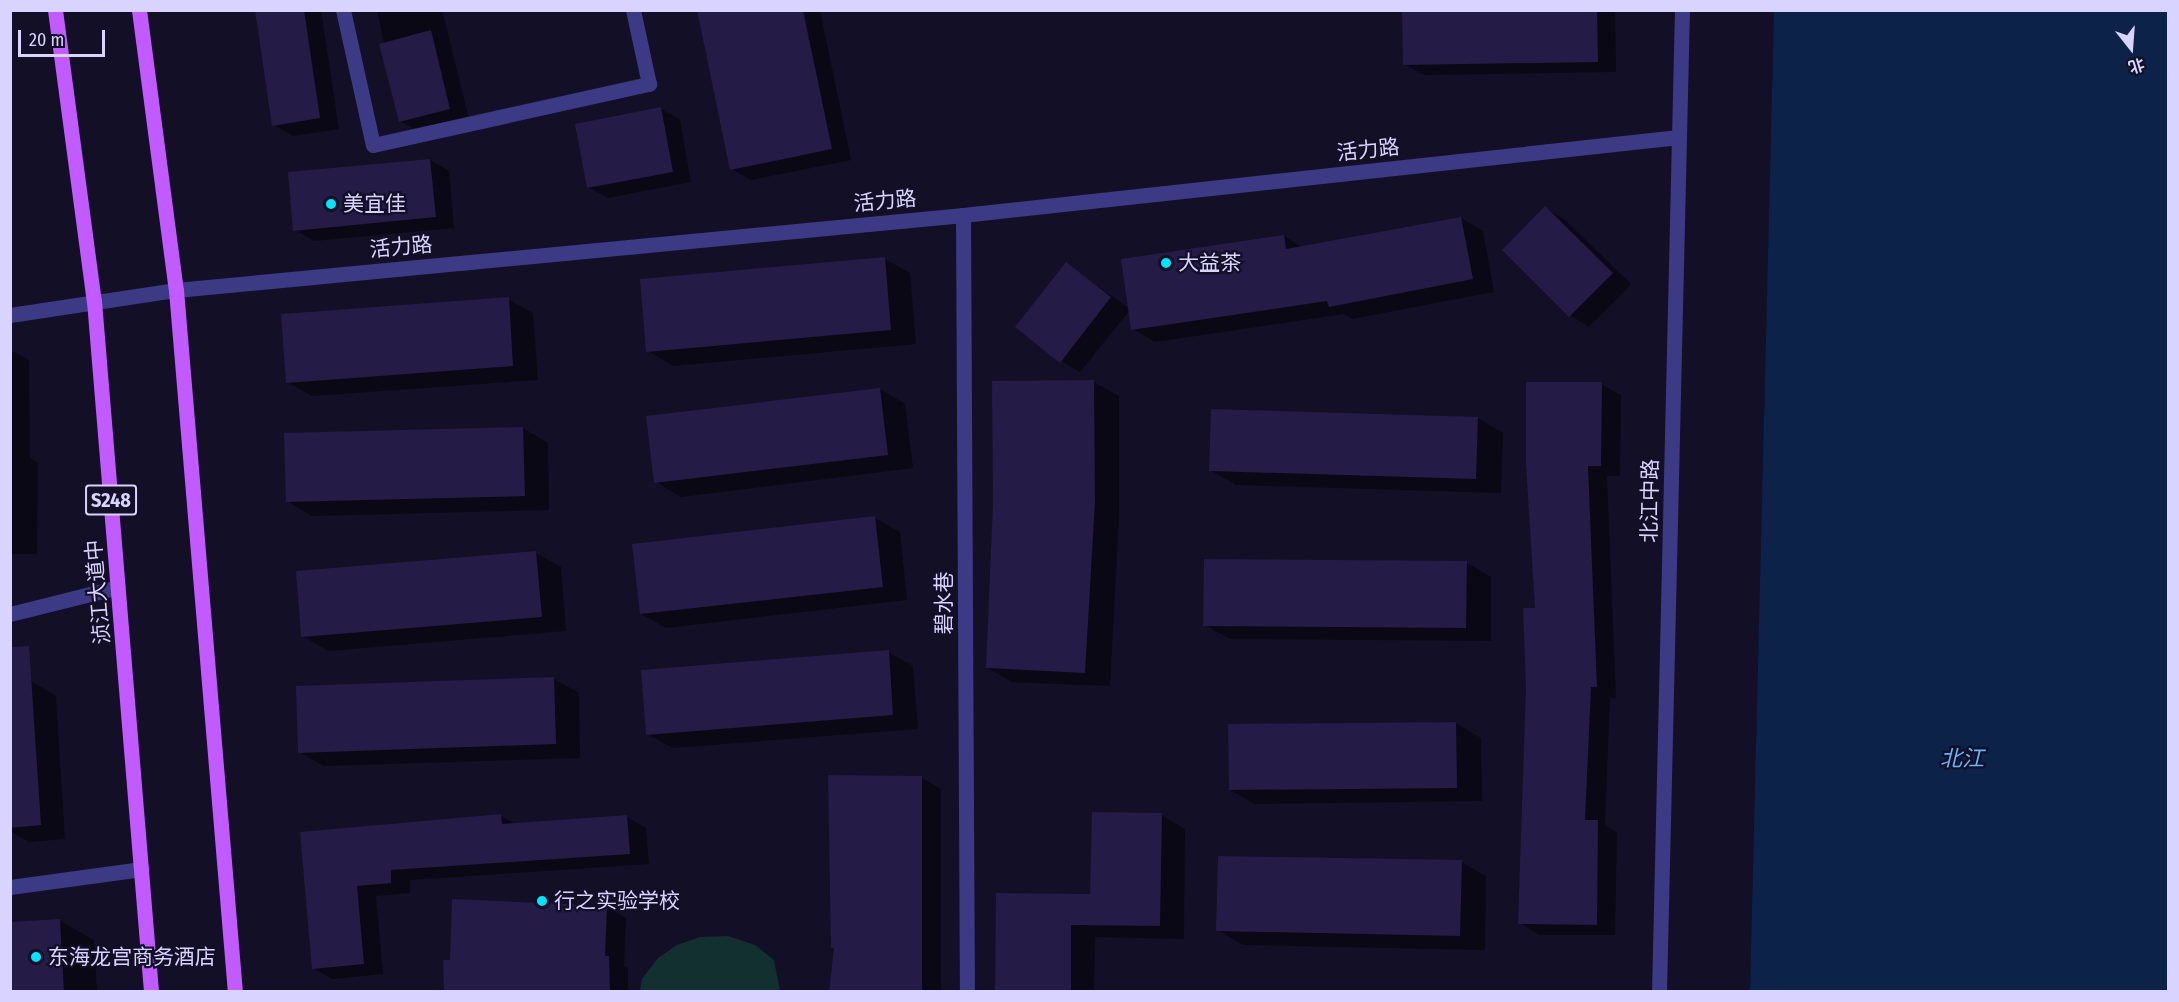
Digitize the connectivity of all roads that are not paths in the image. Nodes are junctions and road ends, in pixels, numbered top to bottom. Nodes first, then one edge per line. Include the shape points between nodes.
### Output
1 (55, 10) edge
2 (139, 10) edge
3 (343, 10) edge
4 (633, 10) edge
5 (1682, 10) edge
6 (1679, 137) junction
7 (963, 215) junction
8 (176, 290) junction
9 (94, 301) junction
10 (10, 315) edge
11 (118, 587) junction
12 (10, 614) edge
13 (142, 869) junction
14 (10, 887) edge
15 (151, 992) edge
16 (235, 992) edge
17 (967, 992) edge
18 (1659, 992) edge

1 - 9 main road, 浈江大道中 / S248
2 - 8 main road
3 - 4 street via 373,144 649,84
5 - 6 street, 北江中路
6 - 7 street, 活力路
6 - 18 street, 北江中路
7 - 8 street, 活力路
7 - 17 street, 碧水巷
8 - 9 street, 活力路
8 - 16 main road
9 - 10 street, 活力路
9 - 11 main road, 浈江大道中 / S248
11 - 12 street
11 - 13 main road, 浈江大道中 / S248
13 - 14 street
13 - 15 main road, 浈江大道中 / S248

